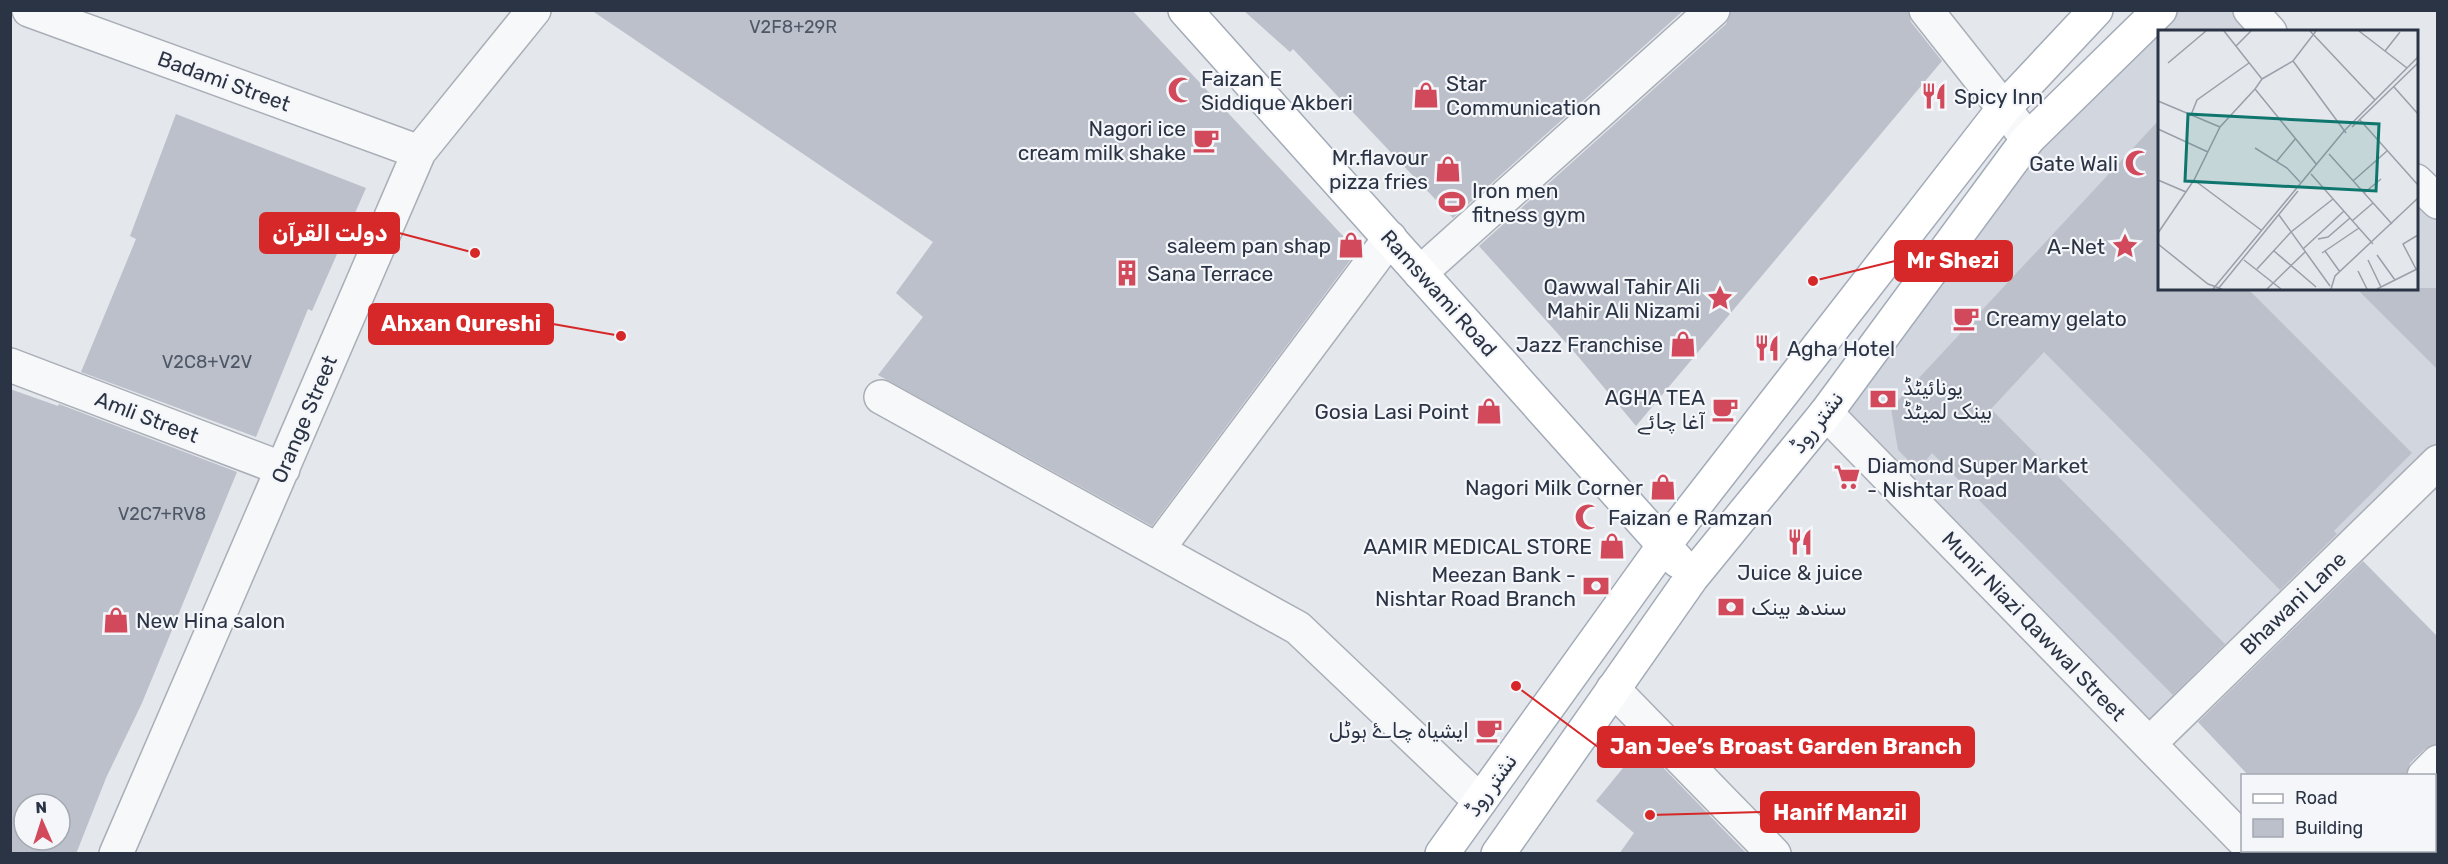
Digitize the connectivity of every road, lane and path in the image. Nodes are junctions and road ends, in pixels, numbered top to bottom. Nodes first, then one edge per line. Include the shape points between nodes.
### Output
1 (534, 10) edge
2 (1185, 10) edge
3 (1713, 10) edge
4 (1926, 10) edge
5 (2096, 10) edge
6 (2160, 10) edge
7 (2250, 10) edge
8 (33, 11) edge
9 (2268, 30) edge
10 (2004, 108) junction
11 (2028, 139) junction
12 (419, 152) junction
13 (2418, 183) edge
14 (2438, 202) edge
15 (1389, 238) junction
16 (1420, 273) junction
17 (10, 365) edge
18 (881, 397) dead end
19 (1826, 413) junction
20 (2438, 462) edge
21 (283, 469) junction
22 (1665, 544) junction
23 (1157, 549) junction
24 (1692, 577) junction
25 (1613, 689) junction
26 (2149, 744) junction
27 (2438, 762) edge
28 (2426, 774) edge
29 (1480, 801) junction
30 (2241, 838) edge
31 (127, 850) edge
32 (1442, 854) edge
33 (1498, 854) edge
34 (1774, 854) edge

1 - 12 street, Orange Street
2 - 15 main road, Ramswami Road
3 - 16 street
4 - 10 street
5 - 10 main road, نشتر روڈ
6 - 11 main road, نشتر روڈ
7 - 9 street
8 - 12 street, Badami Street
10 - 11 street
10 - 22 main road, نشتر روڈ
11 - 19 main road, نشتر روڈ
12 - 21 street, Orange Street
13 - 14 street
15 - 16 main road, Ramswami Road
15 - 23 street
16 - 22 main road, Ramswami Road
17 - 21 street, Amli Street
18 - 23 street
19 - 24 main road, نشتر روڈ
19 - 26 street, Munir Niazi Qawwal Street
20 - 26 street, Bhawani Lane
21 - 31 street, Orange Street
22 - 24 main road, Ramswami Road
22 - 29 main road, نشتر روڈ
23 - 29 street via 1298,628
24 - 25 main road, نشتر روڈ
25 - 33 main road, نشتر روڈ
25 - 34 street
26 - 30 street, Munir Niazi Qawwal Street
27 - 28 street
29 - 32 main road, نشتر روڈ

